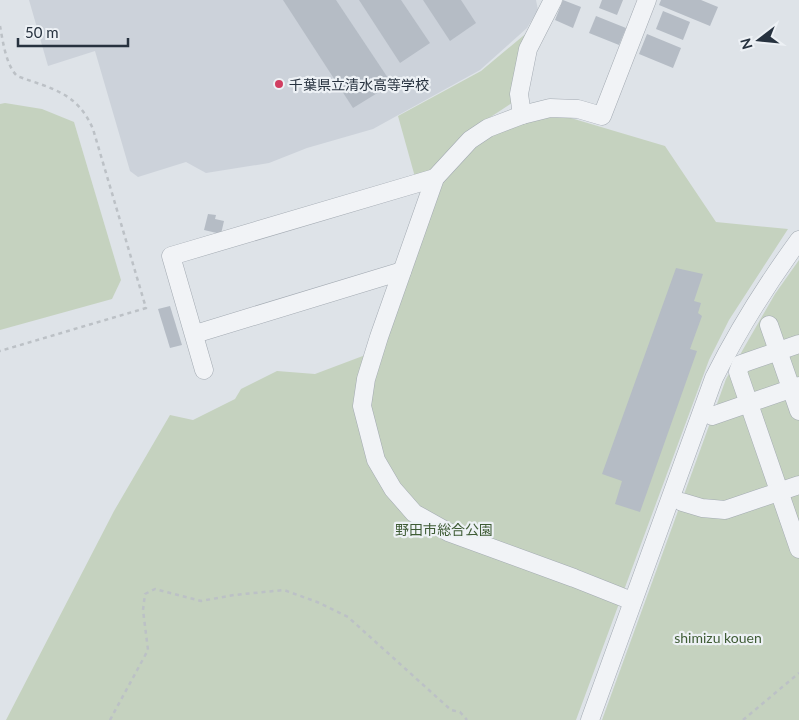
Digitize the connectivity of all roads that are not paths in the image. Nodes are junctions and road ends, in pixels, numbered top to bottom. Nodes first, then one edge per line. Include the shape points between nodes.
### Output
1 (553, 0) edge
2 (647, 0) edge
3 (522, 114) junction
4 (435, 178) junction
5 (799, 240) edge
6 (402, 271) junction
7 (769, 325) dead end
8 (194, 334) junction
9 (799, 344) edge
10 (778, 351) junction
11 (204, 370) dead end
12 (795, 388) edge
13 (749, 404) junction
14 (799, 410) edge
15 (712, 416) dead end
16 (799, 485) edge
17 (779, 492) junction
18 (682, 502) dead end
19 (799, 549) edge
20 (632, 601) junction
21 (590, 720) edge

1 - 3 street via 528,49 519,94
2 - 3 street via 602,116 578,109 550,108
3 - 4 street via 488,128 470,140
4 - 6 street
4 - 8 street via 171,256
5 - 20 street via 730,345 714,378
6 - 8 street
6 - 20 street via 366,379 362,406 376,460 393,489 414,513 448,532
7 - 10 street
8 - 11 street
9 - 10 street
10 - 12 street
10 - 13 street via 741,364 738,372
12 - 13 street
12 - 14 street
13 - 15 street
13 - 17 street
16 - 17 street
17 - 18 street via 725,510
17 - 19 street
20 - 21 street

